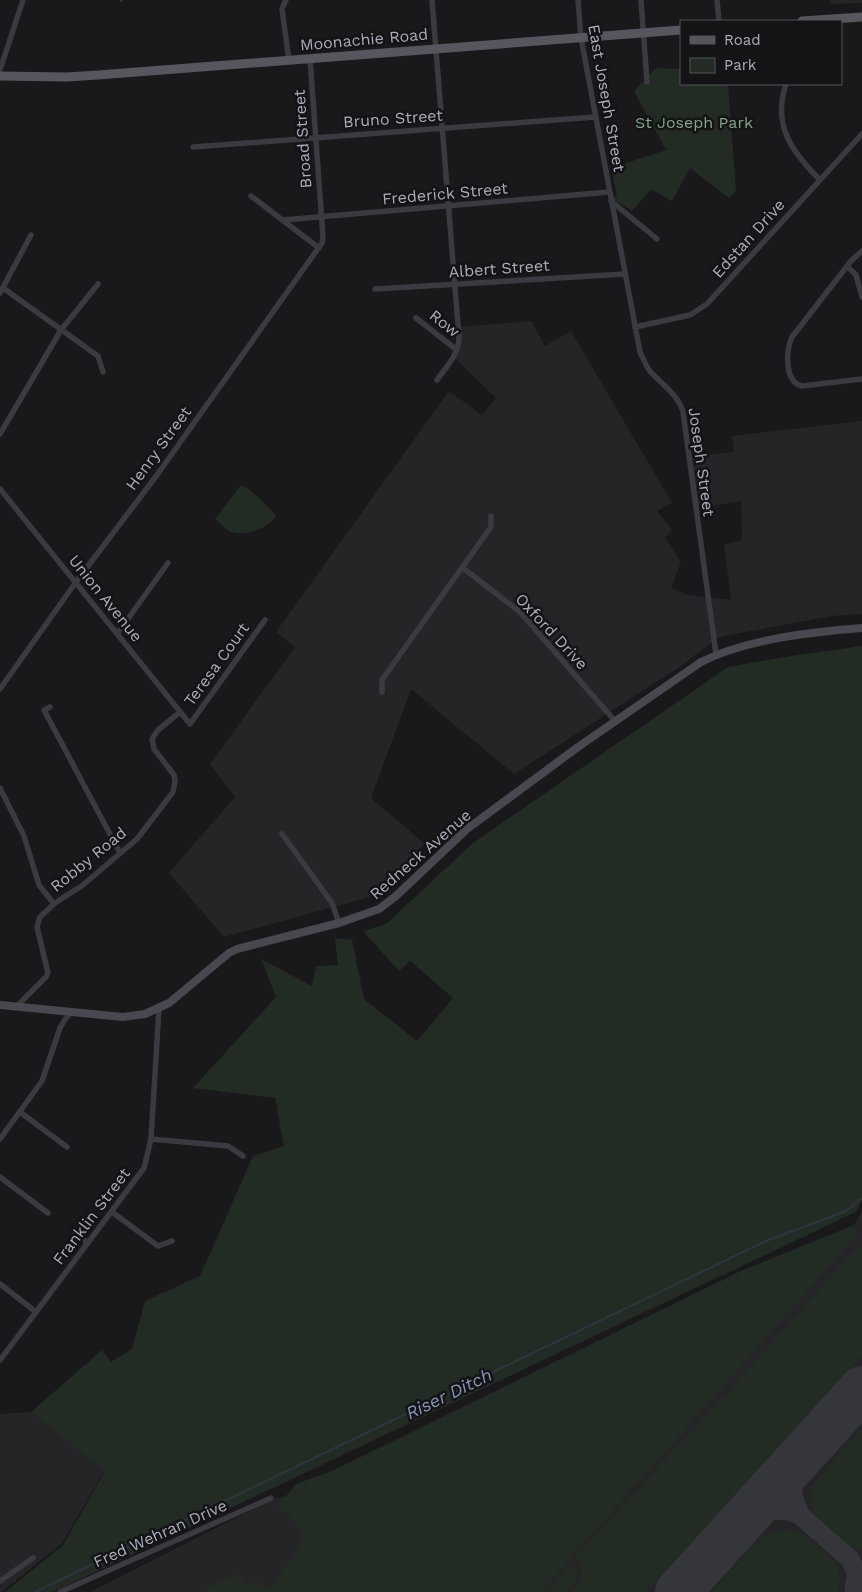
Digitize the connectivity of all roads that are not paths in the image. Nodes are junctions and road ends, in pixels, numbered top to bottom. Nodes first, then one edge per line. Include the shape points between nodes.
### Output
1 (23, 0) edge
2 (286, 0) edge
3 (432, 0) edge
4 (578, 0) edge
5 (641, 0) edge
6 (717, 0) edge
7 (862, 17) edge
8 (719, 20) edge
9 (817, 20) edge
10 (680, 30) edge
11 (643, 33) junction
12 (580, 38) junction
13 (436, 49) junction
14 (310, 59) junction
15 (289, 61) junction
16 (0, 70) edge
17 (0, 76) edge
18 (647, 82) dead end
19 (786, 85) edge
20 (595, 117) junction
21 (442, 128) junction
22 (862, 134) edge
23 (316, 138) junction
24 (193, 147) dead end
25 (820, 180) junction
26 (610, 192) junction
27 (251, 196) dead end
28 (611, 201) junction
29 (448, 206) junction
30 (322, 217) junction
31 (283, 220) junction
32 (31, 235) dead end
33 (657, 239) dead end
34 (319, 248) junction
35 (862, 251) edge
36 (847, 266) junction
37 (625, 274) junction
38 (98, 284) dead end
39 (455, 285) junction
40 (374, 289) dead end
41 (1, 290) edge
42 (862, 297) edge
43 (416, 318) dead end
44 (635, 327) junction
45 (61, 330) junction
46 (457, 350) junction
47 (103, 372) dead end
48 (862, 379) edge
49 (437, 380) dead end
50 (0, 434) edge
51 (0, 488) edge
52 (490, 516) dead end
53 (168, 563) dead end
54 (463, 568) junction
55 (76, 582) junction
56 (265, 620) dead end
57 (862, 628) edge
58 (117, 634) junction
59 (716, 654) junction
60 (0, 689) edge
61 (382, 692) dead end
62 (50, 707) dead end
63 (180, 712) junction
64 (615, 721) junction
65 (190, 724) joint
66 (0, 788) edge
67 (2, 795) edge
68 (282, 834) dead end
69 (120, 852) junction
70 (54, 904) junction
71 (339, 923) junction
72 (0, 1005) edge
73 (16, 1007) junction
74 (159, 1009) junction
75 (72, 1011) junction
76 (20, 1112) junction
77 (0, 1139) edge
78 (151, 1139) junction
79 (67, 1147) dead end
80 (243, 1156) dead end
81 (0, 1177) edge
82 (112, 1212) junction
83 (48, 1213) dead end
84 (75, 1233) dead end
85 (172, 1242) dead end
86 (88, 1243) junction
87 (0, 1284) edge
88 (36, 1312) junction
89 (0, 1360) edge
90 (270, 1498) dead end
91 (33, 1558) dead end
92 (0, 1581) edge
93 (60, 1592) edge

1 - 16 street
2 - 15 street via 282,9
3 - 13 street
4 - 12 street, East Joseph Street
5 - 11 street
6 - 8 street
7 - 9 main road
10 - 11 main road, Moonachie Road
11 - 12 main road, Moonachie Road
11 - 18 street
12 - 13 main road, Moonachie Road
12 - 20 street, East Joseph Street
13 - 14 main road, Moonachie Road
13 - 21 street
14 - 15 main road, Moonachie Road
14 - 23 street, Broad Street
15 - 17 main road, Moonachie Road via 98,75
19 - 25 street via 782,117 787,138 798,157
20 - 21 street, Bruno Street
20 - 26 street, East Joseph Street
21 - 23 street, Bruno Street
21 - 29 street
22 - 25 street, Edstan Drive
23 - 24 street, Bruno Street
23 - 30 street, Broad Street
25 - 44 street, Edstan Drive via 707,304 690,315
26 - 28 street, East Joseph Street
26 - 29 street, Frederick Street
27 - 31 street
28 - 33 street
28 - 37 street, Joseph Street
29 - 30 street, Frederick Street
29 - 39 street
30 - 31 street, Frederick Street
30 - 34 street, Henry Street via 323,237
31 - 34 street
32 - 41 street
34 - 55 street, Henry Street via 157,475
35 - 36 street
36 - 42 street via 859,282
36 - 48 street via 792,338 788,356 791,378 802,386
37 - 39 street, Albert Street
37 - 44 street, Joseph Street
38 - 45 street
39 - 40 street, Albert Street
39 - 46 street
41 - 45 street
43 - 46 street, Row
44 - 59 street, Joseph Street via 644,362 676,397 683,412
45 - 47 street via 98,356
45 - 50 street
46 - 49 street
51 - 55 street, Union Avenue
52 - 54 street via 491,527
53 - 58 street
54 - 61 street via 382,680
54 - 64 street, Oxford Drive via 520,612
55 - 58 street, Union Avenue
55 - 60 street, Henry Street
56 - 65 street, Teresa Court
57 - 59 street, Redneck Avenue via 768,641
58 - 63 street, Union Avenue
59 - 64 street, Redneck Avenue
62 - 69 street via 44,710
63 - 65 street, Union Avenue
63 - 69 street, Robby Road via 152,739 154,749 174,775 173,792 136,839
64 - 71 street, Redneck Avenue via 467,828 388,904
66 - 67 street
67 - 70 street via 24,836 39,885
68 - 71 street via 332,903
69 - 70 street, Robby Road via 83,885
70 - 73 street, Robby Road via 40,917 37,927 48,973
71 - 74 street, Redneck Avenue via 237,949
72 - 73 street, Redneck Avenue
73 - 75 street, Redneck Avenue
74 - 75 street, Redneck Avenue via 123,1017
74 - 78 street, Franklin Street
75 - 76 street via 60,1028 42,1081
76 - 77 street
76 - 79 street
78 - 80 street via 228,1146
78 - 82 street, Franklin Street via 144,1168
81 - 83 street
82 - 85 street via 158,1246
82 - 86 street, Franklin Street
84 - 86 street
86 - 88 street, Franklin Street
87 - 88 street
88 - 89 street, Franklin Street
90 - 93 street, Fred Wehran Drive
91 - 92 street

